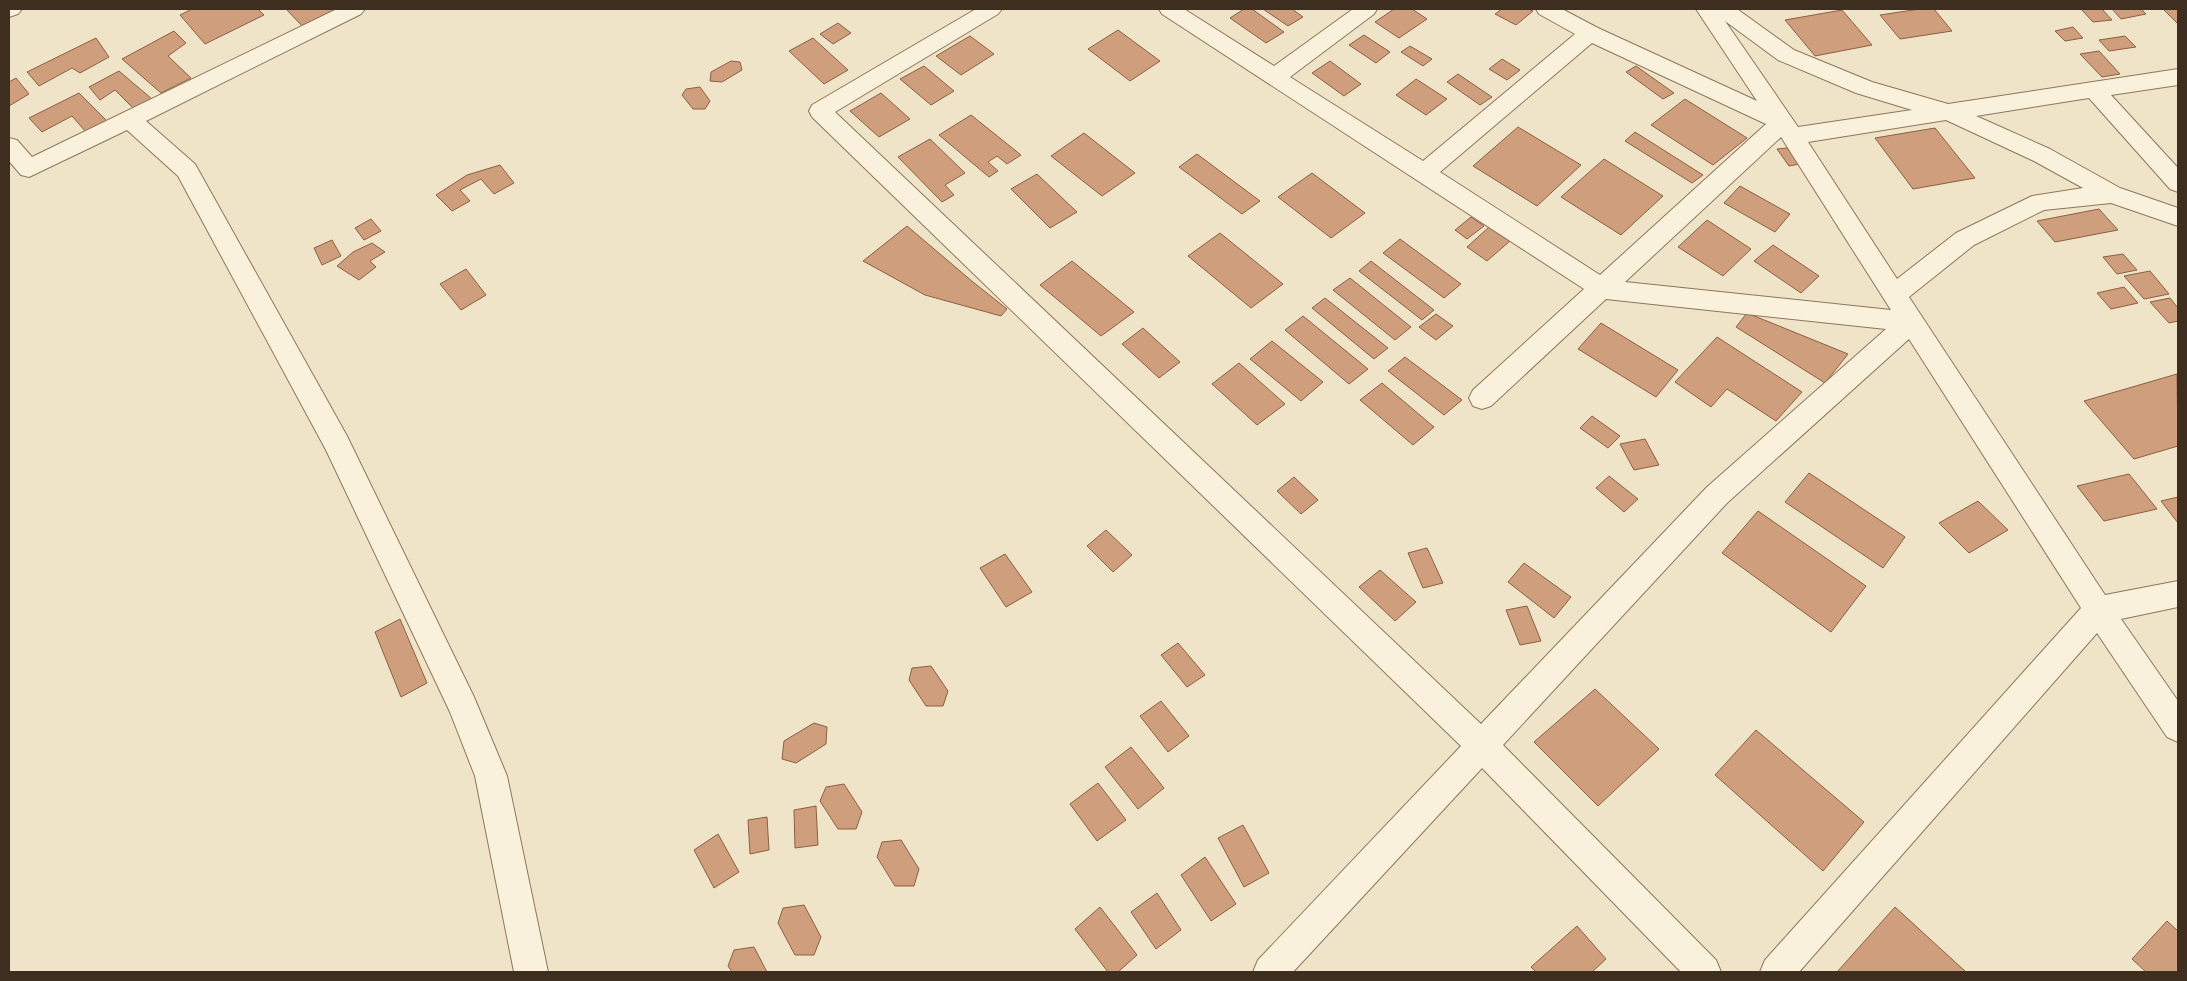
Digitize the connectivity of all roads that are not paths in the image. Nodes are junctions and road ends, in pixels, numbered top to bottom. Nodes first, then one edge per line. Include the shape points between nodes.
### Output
1 (354, 9) edge
2 (991, 9) edge
3 (1169, 9) edge
4 (1367, 9) edge
5 (1546, 9) edge
6 (1706, 9) edge
7 (1723, 9) edge
8 (1590, 33) junction
9 (1276, 76) junction
10 (2178, 77) edge
11 (2094, 90) junction
12 (1948, 112) junction
13 (129, 119) junction
14 (1788, 129) junction
15 (9, 146) edge
16 (1424, 173) junction
17 (2178, 183) edge
18 (2112, 194) junction
19 (2178, 217) edge
20 (1603, 289) junction
21 (1894, 295) junction
22 (1911, 322) junction
23 (1482, 398) dead end
24 (2178, 594) edge
25 (2098, 610) junction
26 (2178, 727) edge
27 (1482, 746) junction
28 (531, 972) edge
29 (1270, 972) edge
30 (1704, 972) edge
31 (1778, 972) edge

1 - 13 street
2 - 27 street via 820,111
3 - 9 street
4 - 9 street
5 - 8 street
6 - 14 street
7 - 12 street via 1786,56 1864,88
8 - 14 street
8 - 16 street
9 - 16 street
10 - 11 street
11 - 12 street
11 - 17 street
12 - 14 street
12 - 18 street via 2042,155
13 - 15 street via 29,168
13 - 28 street via 187,170 337,444 463,707 491,776
14 - 20 street
14 - 21 street
16 - 20 street
18 - 19 street
18 - 21 street via 2040,202 1965,240
20 - 22 street
20 - 23 street
21 - 22 street
22 - 25 street
22 - 27 street via 1717,495
24 - 25 street
25 - 26 street
25 - 31 street
27 - 29 street
27 - 30 street

